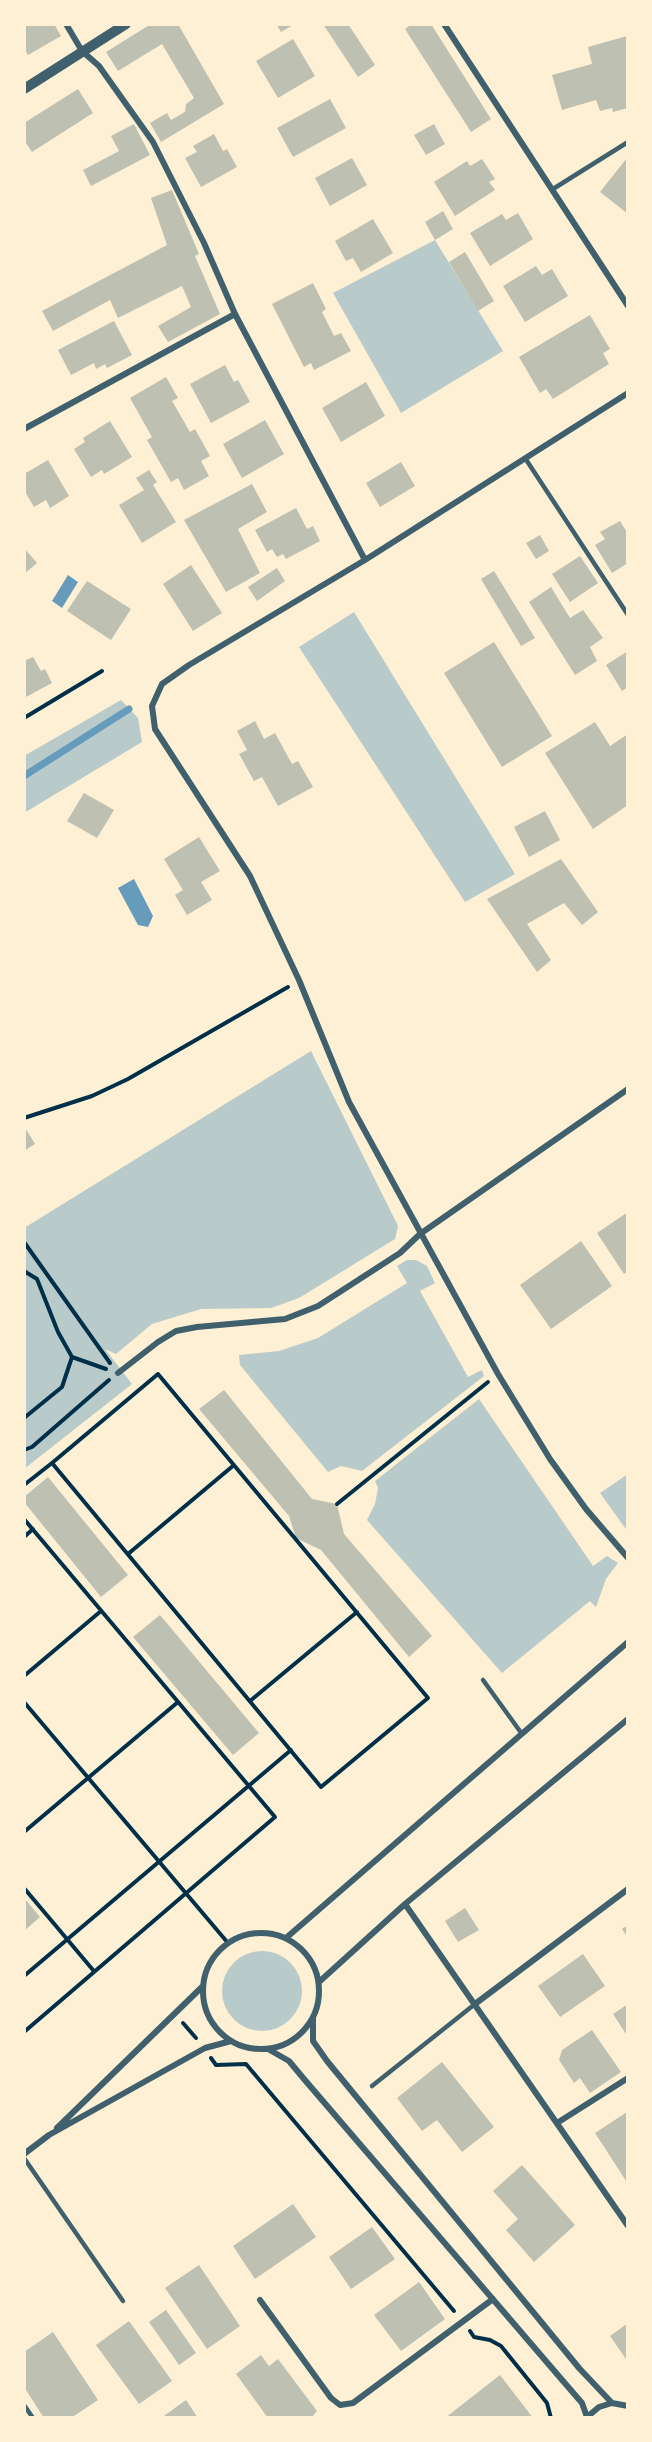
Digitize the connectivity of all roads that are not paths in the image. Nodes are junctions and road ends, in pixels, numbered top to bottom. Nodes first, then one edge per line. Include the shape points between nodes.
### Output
1 (66, 24) edge
2 (126, 24) edge
3 (444, 24) edge
4 (82, 51) junction
5 (24, 89) edge
6 (628, 142) edge
7 (553, 189) junction
8 (628, 306) edge
9 (235, 314) junction
10 (628, 393) edge
11 (24, 429) edge
12 (525, 458) junction
13 (365, 560) junction
14 (628, 615) edge
15 (628, 1089) edge
16 (420, 1234) junction
17 (118, 1373) road end
18 (628, 1558) edge
19 (628, 1642) edge
20 (483, 1680) dead end
21 (628, 1719) edge
22 (522, 1734) junction
23 (628, 1889) edge
24 (405, 1904) junction
25 (286, 1938) junction
26 (319, 1982) junction
27 (203, 1986) junction
28 (475, 2004) junction
29 (313, 2018) junction
30 (231, 2041) junction
31 (268, 2049) junction
32 (628, 2078) edge
33 (372, 2086) dead end
34 (557, 2123) junction
35 (50, 2135) junction
36 (24, 2156) edge
37 (628, 2226) edge
38 (494, 2299) junction
39 (260, 2300) dead end
40 (123, 2301) dead end
41 (612, 2403) junction
42 (24, 2405) edge
43 (628, 2406) edge
44 (586, 2417) edge
45 (33, 2418) edge

1 - 4 street
2 - 4 street
3 - 7 street
4 - 5 street
4 - 9 street via 99,66 153,142
6 - 7 lane
7 - 8 street
9 - 11 street
9 - 13 street
10 - 12 street
12 - 13 street
12 - 14 lane
13 - 16 street via 189,665 162,684 152,706 155,729 250,876 350,1102
15 - 16 street
16 - 17 street via 358,1282 300,1315 256,1324 176,1331
16 - 18 street via 550,1459
19 - 22 street
20 - 22 lane
21 - 24 street
22 - 25 street
23 - 28 street
24 - 26 street
24 - 28 street
25 - 26 street via 308,1956
25 - 27 street via 256,1933 228,1943 216,1954
26 - 29 street via 319,2001
27 - 30 street via 208,2015 216,2029
27 - 35 street
28 - 33 lane
28 - 34 street
29 - 31 street via 287,2044
29 - 41 street via 313,2041 327,2061
30 - 31 street via 249,2048
30 - 35 street via 205,2049
31 - 38 street via 289,2061
32 - 34 street
34 - 37 street
35 - 36 street
36 - 40 lane
38 - 39 street via 353,2403 340,2405
38 - 44 street via 582,2403
41 - 43 street
41 - 44 street
42 - 45 lane

